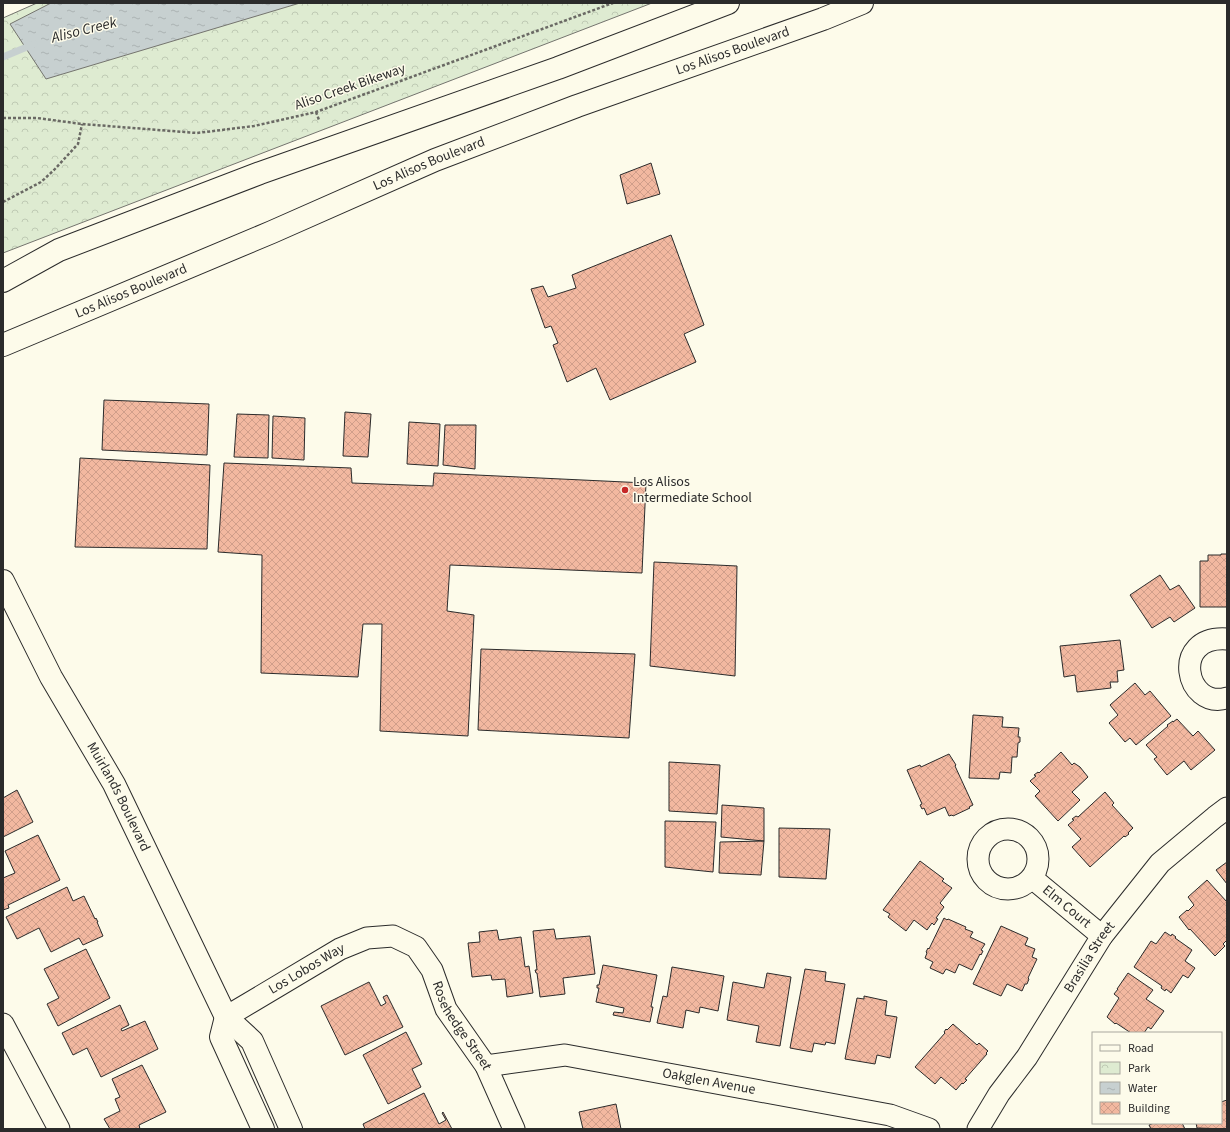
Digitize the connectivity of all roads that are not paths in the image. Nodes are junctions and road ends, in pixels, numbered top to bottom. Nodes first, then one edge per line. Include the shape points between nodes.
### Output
1 (728, 3) edge
2 (862, 3) edge
3 (3, 281) edge
4 (3, 345) edge
5 (3, 581) edge
6 (1227, 639) edge
7 (1227, 698) edge
8 (1227, 808) edge
9 (1032, 878) dead end
10 (393, 936) joint
11 (1102, 936) junction
12 (226, 1017) junction
13 (3, 1024) edge
14 (8, 1047) edge
15 (486, 1066) junction
16 (59, 1129) edge
17 (263, 1129) edge
18 (291, 1129) edge
19 (514, 1129) edge
20 (929, 1129) edge
21 (978, 1129) edge

1 - 3 main road via 558,68 253,176 59,250
2 - 4 main road, Los Alisos Boulevard via 435,160
5 - 12 main road, Muirlands Boulevard via 51,677 114,784
6 - 7 street via 1216,638 1205,642 1190,660 1189,672 1193,684 1201,693 1211,698
8 - 11 street, Brasilia Street via 1160,863
9 - 11 street, Elm Court
10 - 12 street, Los Lobos Way via 367,938 340,949
10 - 15 street, Rosehedge Street via 416,947 432,970 446,1008
11 - 21 street, Brasilia Street via 1027,1057 999,1094
12 - 17 main road via 222,1037
12 - 18 main road, Muirlands Boulevard via 252,1041
13 - 14 street
14 - 16 street
15 - 19 street, Rosehedge Street
15 - 20 street, Oakglen Avenue via 565,1055 890,1115

